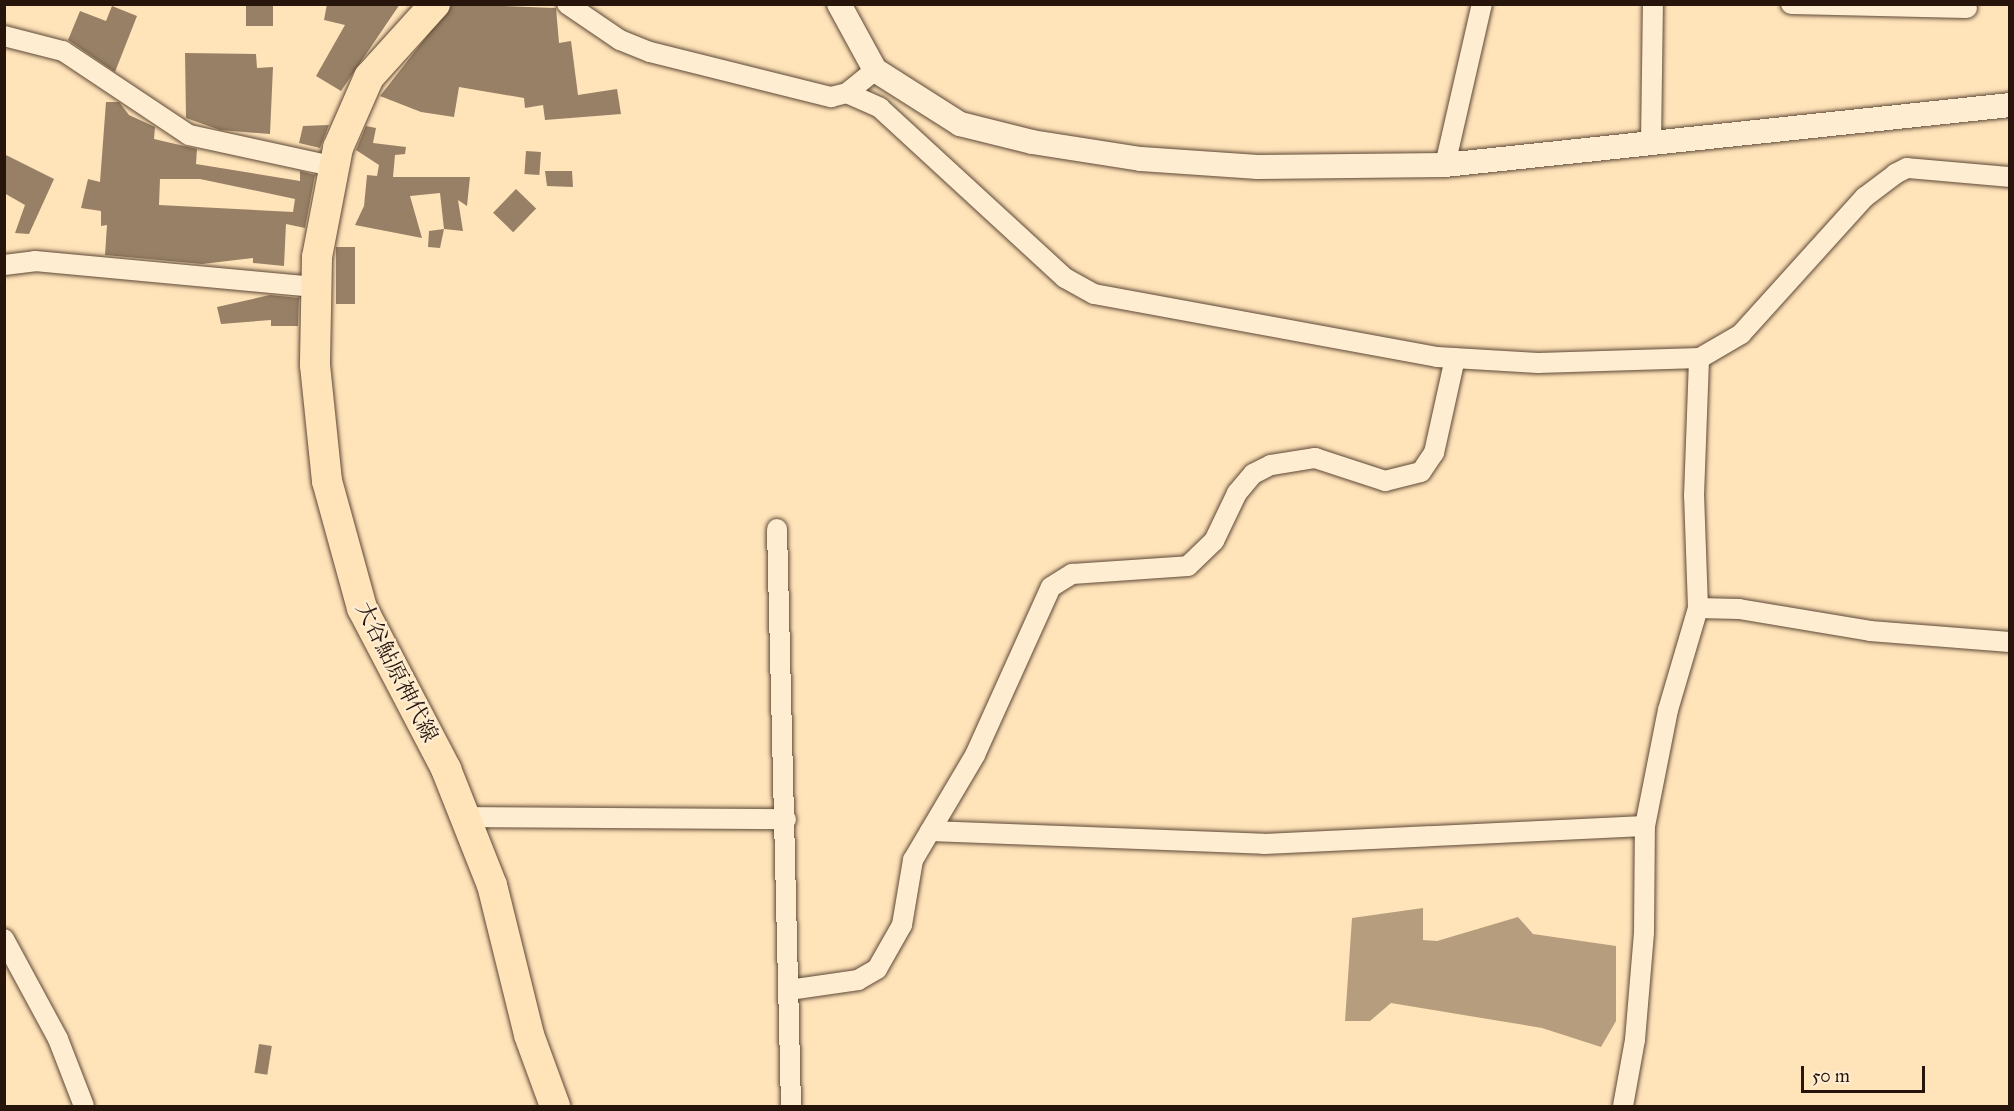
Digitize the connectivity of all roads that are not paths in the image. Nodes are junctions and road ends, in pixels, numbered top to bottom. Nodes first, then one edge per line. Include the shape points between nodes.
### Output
1 (435, 4) edge
2 (567, 4) edge
3 (839, 4) edge
4 (1482, 4) edge
5 (1653, 4) edge
6 (1791, 4) edge
7 (1967, 9) dead end
8 (4, 36) edge
9 (875, 70) junction
10 (848, 93) junction
11 (2010, 105) edge
12 (1651, 142) junction
13 (1445, 165) junction
14 (336, 167) junction
15 (2010, 177) edge
16 (4, 265) edge
17 (315, 287) junction
18 (1455, 358) junction
19 (1699, 358) junction
20 (777, 529) dead end
21 (1698, 608) junction
22 (2010, 642) edge
23 (466, 817) junction
24 (786, 819) junction
25 (1645, 826) junction
26 (930, 831) junction
27 (4, 939) edge
28 (789, 990) junction
29 (84, 1107) edge
30 (555, 1107) edge
31 (791, 1107) edge
32 (1623, 1107) edge

1 - 14 main road, 大谷鮎原神代線 via 369,77 338,148
2 - 10 street via 620,40 650,52 831,97
3 - 9 street
4 - 13 street
5 - 12 street
6 - 7 street
8 - 14 street via 80,60 189,135
9 - 10 street
9 - 13 street via 960,124 1032,142 1141,159 1258,167
10 - 18 street via 880,108 1065,278 1094,294
11 - 12 street
12 - 13 street
14 - 17 main road, 大谷鮎原神代線
15 - 19 street via 1906,168 1895,174 1865,197 1741,334
16 - 17 street via 34,261
17 - 23 main road, 大谷鮎原神代線 via 315,365 327,481 348,561 362,608
18 - 19 street via 1538,363
18 - 26 street via 1434,453 1421,472 1385,481 1315,458 1271,465 1253,474 1237,493 1215,541 1188,566 1072,574 1052,587 975,755
19 - 21 street via 1694,496
20 - 24 street
21 - 22 street via 1739,609 1870,631
21 - 25 street via 1668,710
23 - 24 street
23 - 30 main road, 大谷鮎原神代線 via 492,885 529,1035
24 - 28 street
25 - 26 street via 1264,844
25 - 32 street via 1644,932 1635,1040
26 - 28 street via 913,860 902,925 877,969 858,980
27 - 29 street via 58,1040
28 - 31 street

